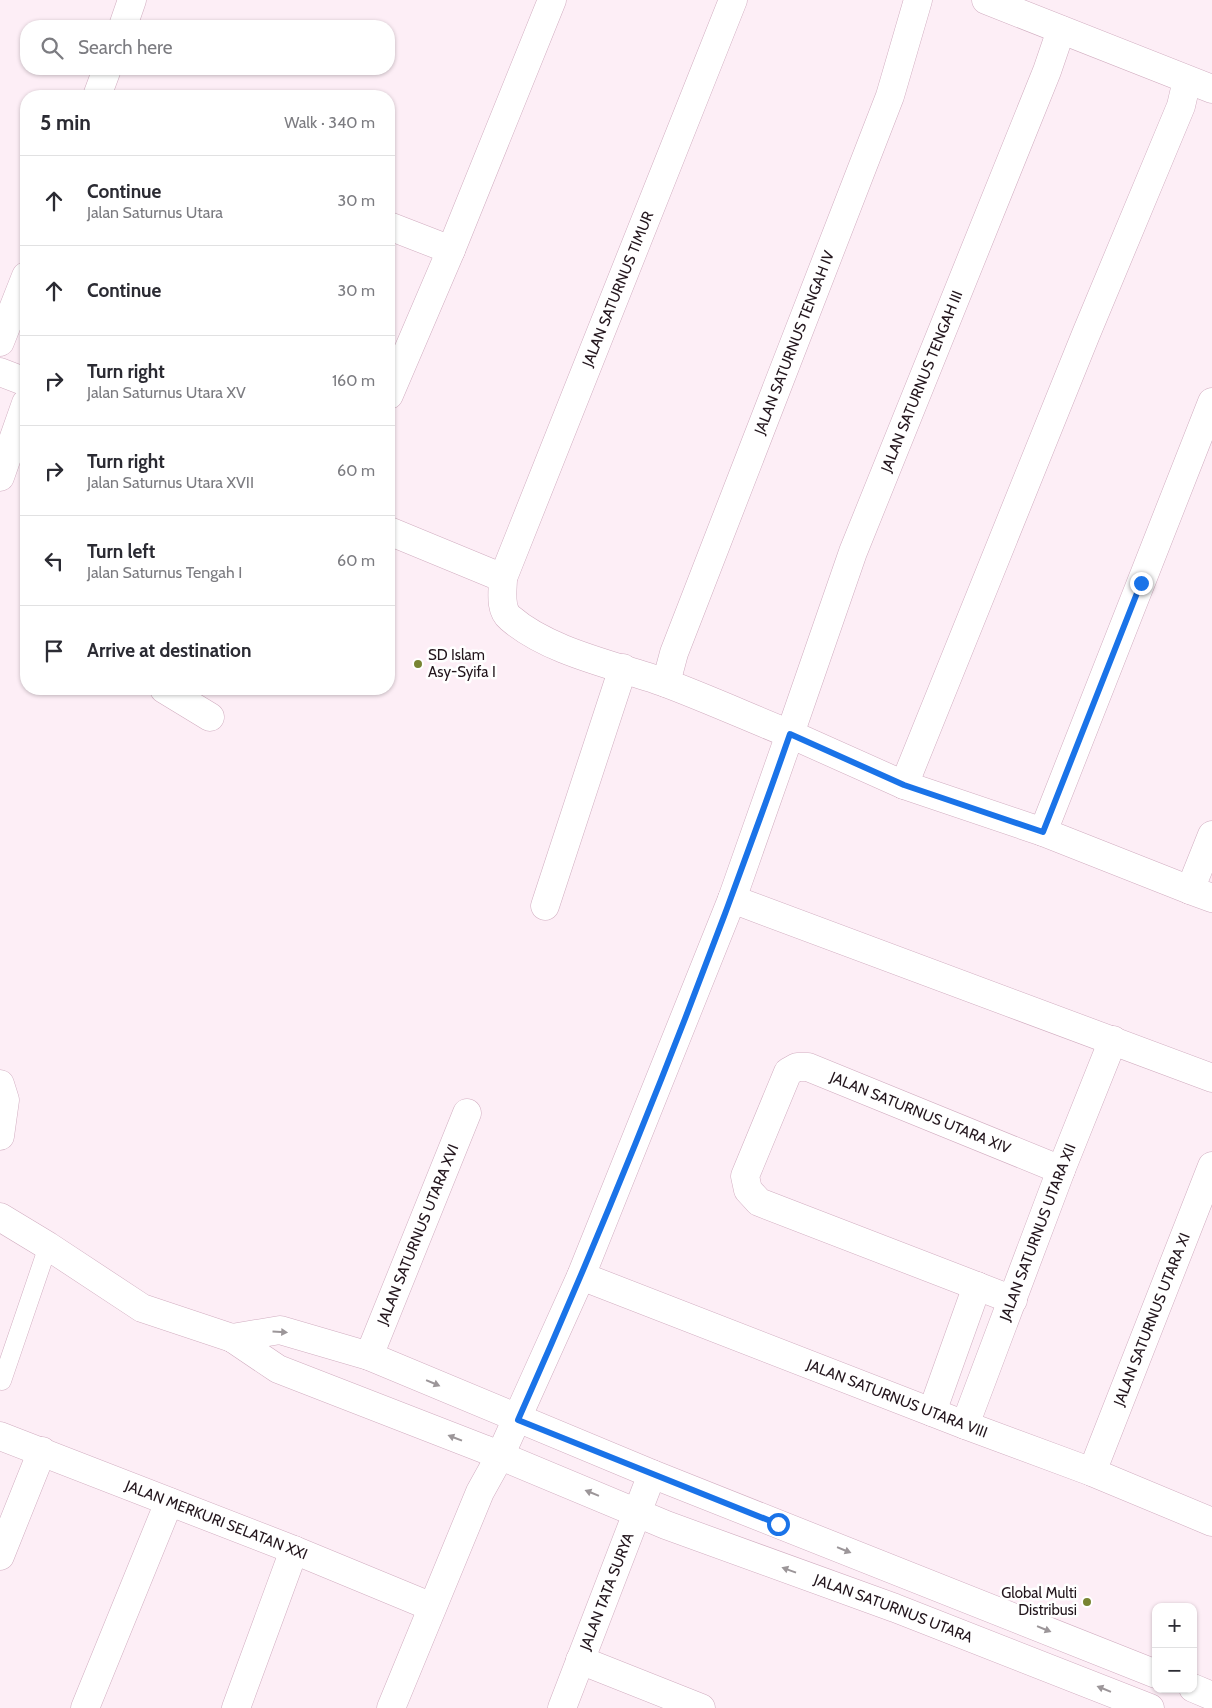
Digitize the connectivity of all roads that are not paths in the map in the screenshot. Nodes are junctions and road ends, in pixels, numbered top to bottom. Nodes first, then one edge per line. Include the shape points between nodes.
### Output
1 (132, 0) edge
2 (552, 0) edge
3 (733, 0) edge
4 (918, 0) edge
5 (986, 0) edge
6 (125, 20) edge
7 (1061, 30) junction
8 (105, 75) edge
9 (1199, 85) edge
10 (99, 90) edge
11 (395, 228) edge
12 (451, 250) junction
13 (20, 291) edge
14 (0, 342) edge
15 (0, 372) edge
16 (395, 372) edge
17 (20, 380) edge
18 (1212, 402) edge
19 (20, 421) edge
20 (0, 477) edge
21 (395, 534) edge
22 (502, 578) junction
23 (623, 668) junction
24 (666, 683) junction
25 (174, 695) edge
26 (210, 717) dead end
27 (790, 734) junction
28 (904, 785) junction
29 (1043, 832) junction
30 (1212, 835) edge
31 (1201, 894) edge
32 (732, 899) junction
33 (545, 906) dead end
34 (1114, 1040) junction
35 (1212, 1078) edge
36 (0, 1084) edge
37 (467, 1112) dead end
38 (0, 1136) edge
39 (1212, 1166) edge
40 (1060, 1170) junction
41 (0, 1217) edge
42 (48, 1246) junction
43 (582, 1276) junction
44 (977, 1286) junction
45 (1013, 1300) junction
46 (232, 1338) junction
47 (369, 1356) junction
48 (2, 1381) dead end
49 (932, 1412) junction
50 (518, 1420) junction
51 (965, 1425) junction
52 (0, 1436) edge
53 (42, 1451) junction
54 (500, 1456) junction
55 (1092, 1472) junction
56 (652, 1474) junction
57 (169, 1502) junction
58 (638, 1512) junction
59 (1212, 1522) edge
60 (294, 1550) junction
61 (0, 1556) edge
62 (432, 1607) junction
63 (580, 1660) junction
64 (1152, 1672) edge
65 (1197, 1690) edge
66 (1212, 1696) edge
67 (85, 1708) edge
68 (236, 1708) edge
69 (391, 1708) edge
70 (562, 1708) edge
71 (701, 1708) edge
72 (1150, 1708) edge

1 - 6 street
2 - 12 street
3 - 22 street, JALAN SATURNUS TIMUR
4 - 24 street, JALAN SATURNUS TENGAH IV via 890,96 678,643
5 - 7 street
7 - 9 street
7 - 27 street, JALAN SATURNUS TENGAH III via 853,552
8 - 10 street
9 - 28 street via 1181,106
11 - 12 street
12 - 16 street
13 - 14 street
15 - 17 street
18 - 29 street
19 - 20 street
21 - 22 street
22 - 23 street via 504,610 508,617 555,646
23 - 24 street
23 - 33 street
24 - 27 street
25 - 26 street
27 - 28 street
27 - 32 street, JALAN SATURNUS TENGAH III
28 - 29 street
29 - 31 street
30 - 31 street
32 - 34 street
32 - 43 street, JALAN SATURNUS TENGAH III
34 - 35 street
34 - 40 street, JALAN SATURNUS UTARA XII
36 - 38 street via 5,1100
37 - 47 street, JALAN SATURNUS UTARA XVI
39 - 55 street, JALAN SATURNUS UTARA XI
40 - 44 street, JALAN SATURNUS UTARA XIV via 808,1067 797,1067 788,1072 745,1176 748,1190 759,1202
40 - 45 street, JALAN SATURNUS UTARA XII
41 - 42 street
42 - 46 street via 142,1308
42 - 48 lane
43 - 49 street, JALAN SATURNUS UTARA VIII
43 - 50 street, JALAN SATURNUS TENGAH III
44 - 45 street
44 - 49 street
45 - 51 street, JALAN SATURNUS UTARA XII
46 -> 47 street via 280,1330
54 -> 46 street, JALAN SATURNUS UTARA via 278,1370
47 -> 50 street
49 - 51 street, JALAN SATURNUS UTARA VIII
50 - 54 street, JALAN SATURNUS TENGAH III
50 - 56 street
51 - 55 street, JALAN SATURNUS UTARA VIII
52 - 53 street, JALAN MERKURI SELATAN XXI
53 - 57 street, JALAN MERKURI SELATAN XXI
53 - 61 street
58 -> 54 street, JALAN SATURNUS UTARA
54 - 62 street, JALAN SATURNUS TENGAH III via 480,1492
55 - 59 street, JALAN SATURNUS UTARA VIII
56 - 58 street, JALAN TATA SURYA
56 -> 64 street
57 - 60 street, JALAN MERKURI SELATAN XXI
57 - 67 street
58 - 63 street, JALAN TATA SURYA
72 -> 58 street, JALAN SATURNUS UTARA via 895,1608 666,1526
60 - 62 street, JALAN MERKURI SELATAN XXI
60 - 68 street
62 - 69 street, JALAN SATURNUS TENGAH III
63 - 70 street, JALAN TATA SURYA
63 - 71 street
65 - 66 street

